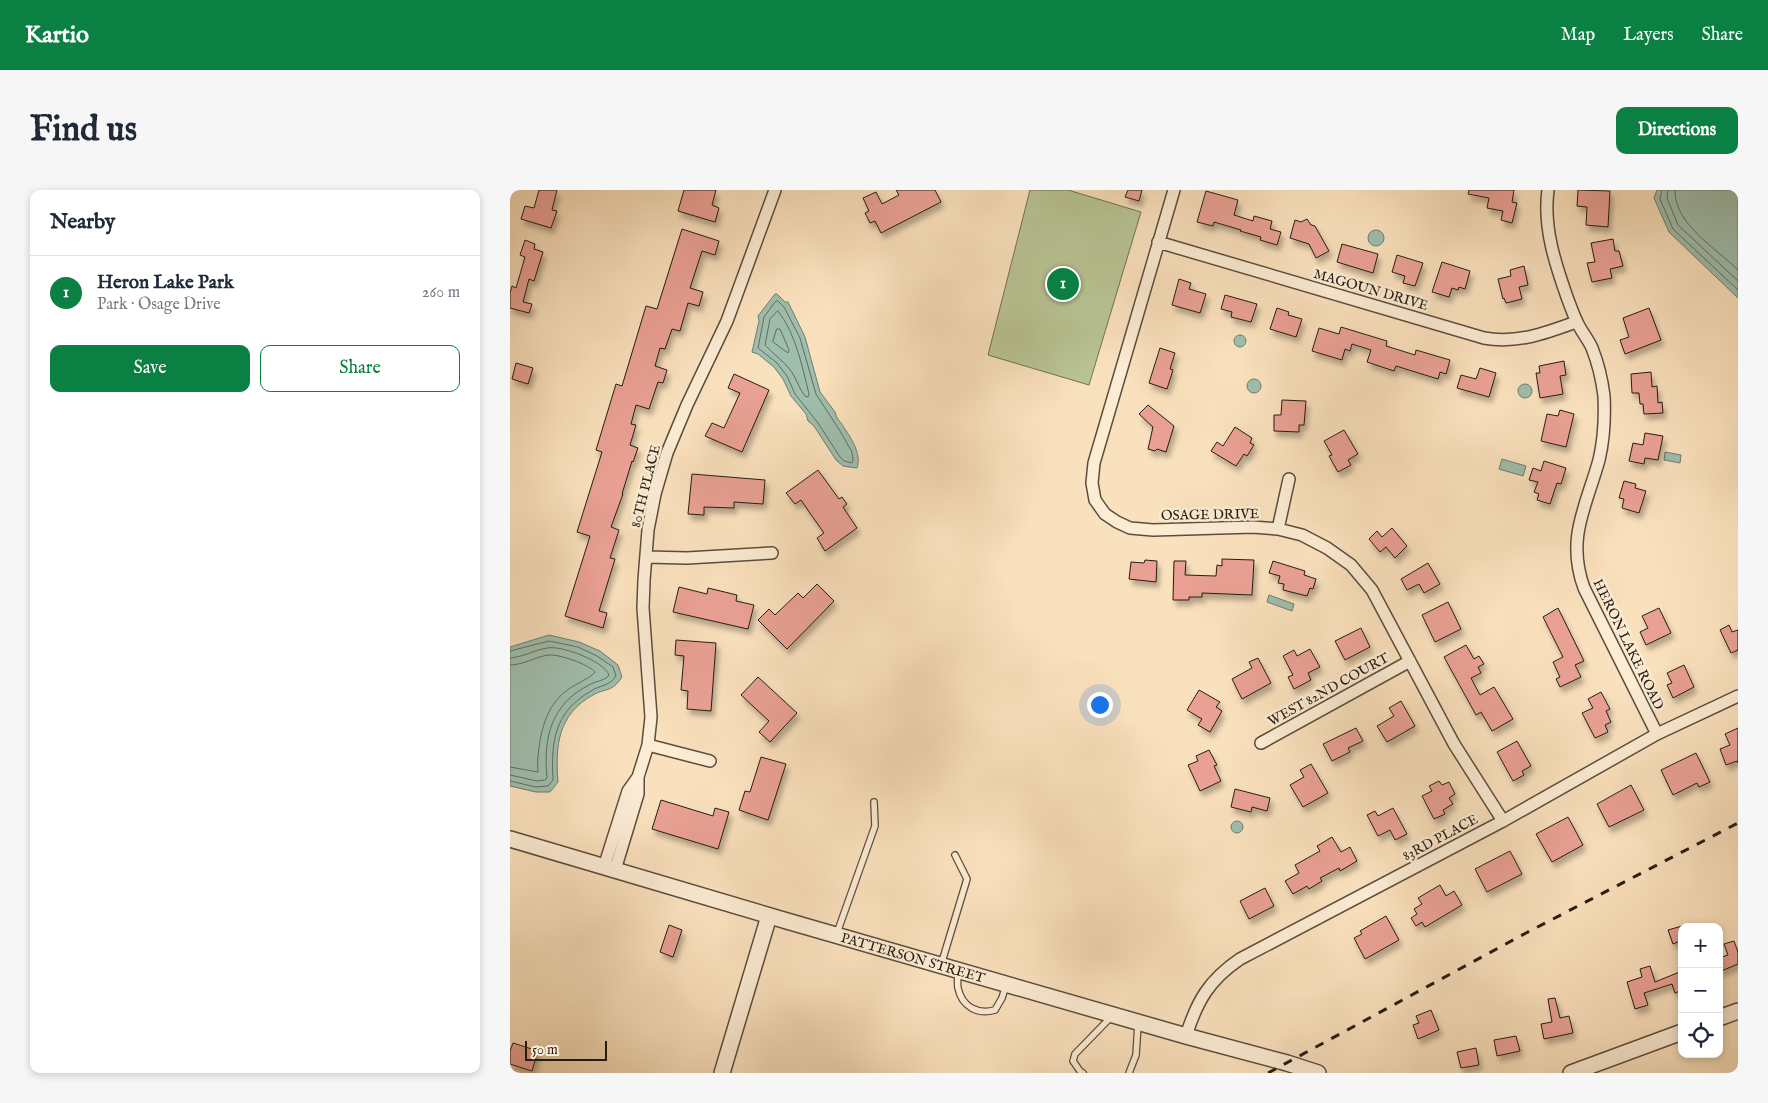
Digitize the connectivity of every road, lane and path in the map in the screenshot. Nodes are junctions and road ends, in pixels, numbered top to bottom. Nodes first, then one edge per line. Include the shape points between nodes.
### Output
1 (775, 190) edge
2 (1174, 190) edge
3 (1548, 190) edge
4 (1158, 242) junction
5 (1576, 322) junction
6 (1289, 479) dead end
7 (1278, 529) junction
8 (772, 553) dead end
9 (646, 557) junction
10 (1410, 661) junction
11 (1738, 696) edge
12 (1657, 734) junction
13 (1262, 744) dead end
14 (648, 745) junction
15 (710, 761) dead end
16 (874, 802) dead end
17 (1503, 821) junction
18 (510, 840) edge
19 (955, 855) dead end
20 (609, 868) junction
21 (770, 916) junction
22 (836, 935) junction
23 (941, 965) junction
24 (959, 970) junction
25 (1006, 984) junction
26 (1738, 1010) edge
27 (1112, 1015) junction
28 (1723, 1016) edge
29 (1138, 1022) junction
30 (1678, 1033) edge
31 (1186, 1036) junction
32 (722, 1073) edge
33 (1083, 1073) edge
34 (1129, 1073) edge
35 (1318, 1073) edge
36 (1571, 1073) edge

1 - 9 street, 80TH PLACE via 727,321 667,453 655,494
2 - 4 street, OSAGE DRIVE
3 - 5 street, HERON LAKE ROAD via 1551,245
4 - 5 street, MAGOUN DRIVE via 1484,338 1511,340 1537,336
4 - 7 street, OSAGE DRIVE via 1094,463 1092,483 1095,500 1105,514 1130,528
5 - 12 street, HERON LAKE ROAD via 1592,347 1605,416 1599,459 1577,536 1578,573
6 - 7 street
7 - 10 street, OSAGE DRIVE via 1302,535 1351,565 1372,590
8 - 9 street
9 - 14 street, 80TH PLACE via 643,608 651,717
10 - 13 street, WEST 82ND COURT
10 - 17 street, OSAGE DRIVE via 1454,744
11 - 12 street, 83RD PLACE
12 - 17 street, 83RD PLACE
14 - 15 street
14 - 20 street, 80TH PLACE via 638,778 638,794
16 - 22 lane via 875,826
17 - 31 street, 83RD PLACE via 1224,970 1203,995
18 - 20 street, PATTERSON STREET
19 - 23 lane via 967,879
20 - 21 street, PATTERSON STREET
21 - 22 street, PATTERSON STREET
21 - 32 street
22 - 23 street, PATTERSON STREET
23 - 24 street, PATTERSON STREET
24 - 25 street, PATTERSON STREET
24 - 25 lane via 958,988 973,1010 994,1010
25 - 27 street, PATTERSON STREET
26 - 28 street
27 - 29 street, PATTERSON STREET
27 - 33 lane via 1075,1054 1073,1061
29 - 31 street, PATTERSON STREET
29 - 34 lane via 1136,1055
30 - 36 street
31 - 35 street, PATTERSON STREET

